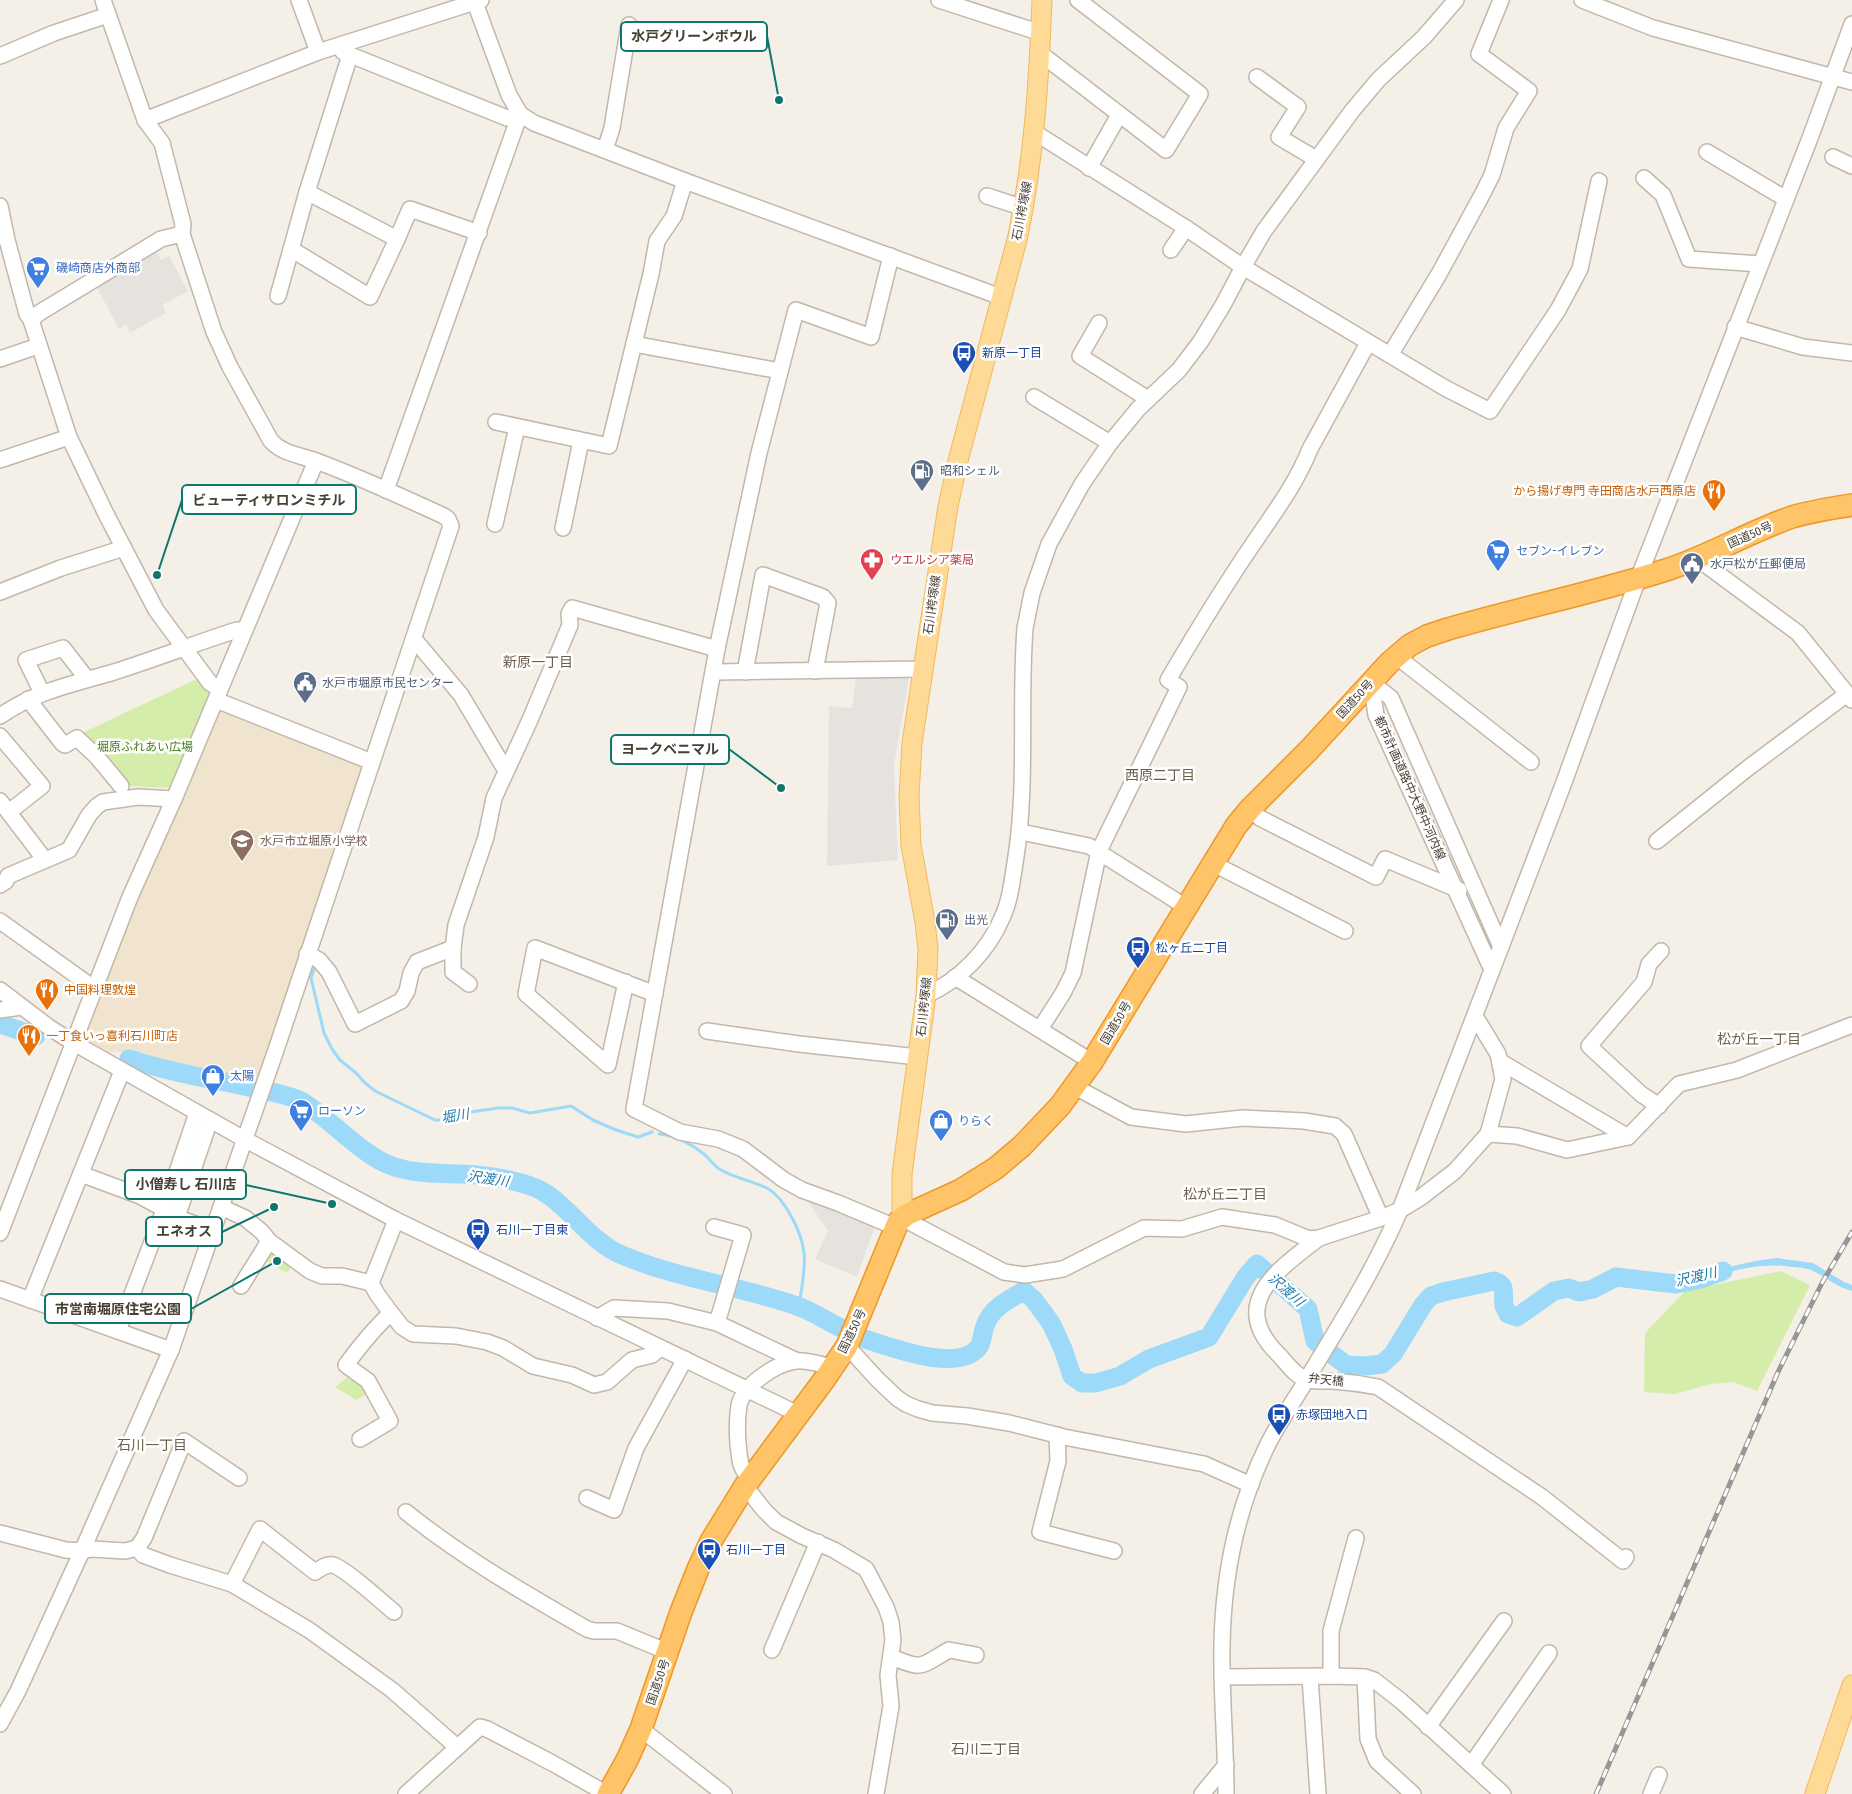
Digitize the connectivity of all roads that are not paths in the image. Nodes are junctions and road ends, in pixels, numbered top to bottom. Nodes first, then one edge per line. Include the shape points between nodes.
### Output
1 (103, 0) edge
2 (299, 0) edge
3 (1042, 0) edge
4 (1078, 0) edge
5 (1456, 0) edge
6 (1501, 0) edge
7 (1582, 0) edge
8 (476, 1) edge
9 (947, 2) edge
10 (108, 15) junction
11 (1852, 24) edge
12 (629, 25) dead end
13 (1041, 34) junction
14 (333, 48) junction
15 (318, 52) junction
16 (1041, 54) junction
17 (350, 55) junction
18 (0, 56) edge
19 (1257, 77) dead end
20 (1832, 77) junction
21 (1852, 82) edge
22 (520, 114) junction
23 (1119, 115) junction
24 (145, 120) junction
25 (1034, 132) junction
26 (604, 150) junction
27 (1708, 152) dead end
28 (1833, 157) dead end
29 (1316, 159) junction
30 (1852, 166) edge
31 (1089, 168) junction
32 (1644, 178) dead end
33 (1598, 180) dead end
34 (685, 181) junction
35 (307, 192) junction
36 (987, 196) dead end
37 (1786, 199) junction
38 (0, 206) edge
39 (1024, 208) junction
40 (1186, 228) junction
41 (479, 233) junction
42 (182, 234) junction
43 (397, 239) junction
44 (292, 249) junction
45 (1171, 250) dead end
46 (891, 256) junction
47 (1760, 264) junction
48 (1243, 266) junction
49 (278, 296) dead end
50 (1001, 297) junction
51 (31, 320) junction
52 (1098, 324) dead end
53 (1735, 327) junction
54 (1368, 343) junction
55 (634, 344) junction
56 (38, 346) junction
57 (1852, 353) edge
58 (1390, 355) junction
59 (0, 359) edge
60 (780, 370) junction
61 (1034, 396) dead end
62 (1148, 400) junction
63 (496, 422) dead end
64 (517, 427) junction
65 (69, 436) junction
66 (581, 440) junction
67 (1110, 443) junction
68 (0, 460) edge
69 (316, 461) junction
70 (386, 490) junction
71 (1852, 505) edge
72 (495, 524) dead end
73 (563, 528) dead end
74 (124, 548) junction
75 (1698, 559) junction
76 (1638, 579) junction
77 (0, 592) edge
78 (245, 630) junction
79 (414, 639) junction
80 (184, 646) junction
81 (717, 649) junction
82 (1399, 654) junction
83 (922, 669) junction
84 (815, 671) junction
85 (714, 672) junction
86 (745, 672) junction
87 (87, 680) junction
88 (1371, 682) junction
89 (42, 693) junction
90 (218, 694) junction
91 (1849, 697) edge
92 (28, 699) junction
93 (0, 716) edge
94 (0, 736) edge
95 (372, 762) junction
96 (1531, 762) dead end
97 (506, 771) junction
98 (121, 786) dead end
99 (174, 799) junction
100 (4, 806) edge
101 (1250, 809) junction
102 (1021, 832) junction
103 (1657, 841) dead end
104 (1099, 851) junction
105 (45, 860) junction
106 (1212, 863) junction
107 (0, 885) edge
108 (1454, 888) junction
109 (1479, 899) dead end
110 (1186, 907) junction
111 (0, 921) edge
112 (1345, 931) dead end
113 (1501, 947) junction
114 (453, 948) junction
115 (1661, 951) dead end
116 (307, 954) junction
117 (1492, 970) junction
118 (955, 978) junction
119 (626, 982) junction
120 (469, 984) dead end
121 (95, 989) junction
122 (0, 990) edge
123 (655, 994) junction
124 (926, 995) junction
125 (22, 1007) junction
126 (0, 1010) edge
127 (1475, 1016) junction
128 (1852, 1025) edge
129 (1040, 1029) junction
130 (708, 1031) dead end
131 (74, 1043) junction
132 (918, 1057) junction
133 (1092, 1062) junction
134 (1501, 1062) junction
135 (122, 1071) junction
136 (1075, 1087) junction
137 (1659, 1106) junction
138 (204, 1116) junction
139 (1488, 1134) junction
140 (1628, 1137) junction
141 (244, 1139) junction
142 (81, 1174) junction
143 (221, 1207) junction
144 (1400, 1210) junction
145 (168, 1213) junction
146 (1381, 1218) junction
147 (396, 1220) junction
148 (899, 1222) junction
149 (714, 1227) dead end
150 (212, 1230) junction
151 (0, 1233) edge
152 (1319, 1238) junction
153 (269, 1241) junction
154 (371, 1282) junction
155 (241, 1286) dead end
156 (0, 1289) edge
157 (30, 1300) junction
158 (391, 1313) junction
159 (597, 1318) junction
160 (717, 1323) junction
161 (118, 1331) junction
162 (846, 1346) junction
163 (660, 1348) junction
164 (171, 1350) junction
165 (685, 1359) junction
166 (797, 1361) junction
167 (833, 1368) junction
168 (1306, 1380) junction
169 (747, 1389) junction
170 (798, 1414) junction
171 (1057, 1435) junction
172 (360, 1439) dead end
173 (239, 1478) dead end
174 (747, 1483) junction
175 (1250, 1485) junction
176 (587, 1498) dead end
177 (406, 1512) dead end
178 (0, 1533) edge
179 (1356, 1538) dead end
180 (818, 1542) junction
181 (137, 1548) junction
182 (82, 1551) junction
183 (1114, 1551) dead end
184 (1626, 1557) dead end
185 (232, 1584) junction
186 (394, 1612) dead end
187 (1504, 1621) dead end
188 (772, 1650) dead end
189 (668, 1652) junction
190 (1549, 1653) dead end
191 (976, 1655) dead end
192 (892, 1657) junction
193 (1330, 1676) junction
194 (1310, 1677) junction
195 (1365, 1677) junction
196 (1222, 1678) junction
197 (1852, 1685) edge
198 (0, 1724) edge
199 (1428, 1727) junction
200 (641, 1729) junction
201 (457, 1747) junction
202 (1226, 1765) junction
203 (1470, 1765) junction
204 (1659, 1775) dead end
205 (406, 1794) edge
206 (608, 1794) edge
207 (724, 1794) edge
208 (876, 1794) edge
209 (1202, 1794) edge
210 (1226, 1794) edge
211 (1318, 1794) edge
212 (1412, 1794) edge
213 (1503, 1794) edge
214 (1651, 1794) edge
215 (1815, 1794) edge

1 - 10 street
2 - 15 street
3 - 13 main road, 石川袴塚線
4 - 23 street via 1200,94 1166,150
5 - 29 street via 1424,37 1378,80
6 - 58 street via 1479,54 1529,91 1506,128 1483,193
7 - 20 street via 1653,28
8 - 14 street
8 - 22 street via 501,77
9 - 13 street
10 - 18 street
10 - 24 street
11 - 20 street
12 - 26 street via 612,128
13 - 16 main road, 石川袴塚線
14 - 15 street
14 - 17 street
15 - 24 street
16 - 23 street
16 - 25 main road, 石川袴塚線
17 - 22 street via 507,118
17 - 35 street
19 - 29 street via 1298,107 1279,137
20 - 21 street
20 - 37 street
22 - 26 street via 541,127
22 - 41 street
23 - 31 street
24 - 42 street via 162,144 183,224
25 - 31 street
25 - 39 main road, 石川袴塚線
26 - 34 street
27 - 37 street
28 - 30 street
29 - 48 street
31 - 40 street
32 - 47 street via 1662,195 1689,260
33 - 58 street via 1580,269 1558,310 1490,411
34 - 46 street
34 - 55 street via 674,216 657,241
35 - 43 street
35 - 44 street
36 - 39 street
37 - 47 street
38 - 51 street via 14,268
39 - 50 main road, 石川袴塚線
40 - 45 street
40 - 48 street
41 - 43 street via 410,209
41 - 70 street
42 - 51 street via 161,239 39,312
42 - 69 street via 214,332 271,440 284,451
43 - 44 street via 370,297
44 - 49 street
46 - 50 street
46 - 60 street via 871,337 796,310
47 - 53 street
48 - 54 street
48 - 62 street via 1201,341 1179,370
50 - 83 main road, 石川袴塚線 via 948,506
51 - 56 street
52 - 62 street via 1080,356
53 - 57 street via 1803,347
53 - 76 street
54 - 58 street
54 - 104 street via 1302,468 1201,623 1168,680 1179,687
55 - 60 street
55 - 66 street via 608,446
56 - 59 street
56 - 65 street
60 - 81 street
61 - 67 street
62 - 67 street
63 - 64 street
64 - 66 street
64 - 72 street
65 - 68 street
65 - 74 street
66 - 73 street
67 - 102 street via 1057,527 1042,559 1032,593 1024,648
69 - 70 street
69 - 78 street
70 - 79 street via 444,516 451,526
71 - 75 highway, 国道50号 via 1792,517
74 - 77 street
74 - 80 street via 156,610
75 - 76 highway, 国道50号
75 - 91 street via 1798,633
76 - 82 highway, 国道50号 via 1448,629
76 - 113 street
78 - 80 street
78 - 90 street
79 - 95 street
79 - 97 street via 462,695
80 - 87 street
80 - 90 street
81 - 85 street
81 - 97 street via 572,608 570,625
82 - 88 highway, 国道50号
82 - 96 street via 1405,663
83 - 84 street
83 - 124 main road, 石川袴塚線 via 909,796 911,845 928,949
84 - 86 street
84 - 86 street via 828,603 823,597 763,575
85 - 86 street
85 - 123 street
87 - 89 street
87 - 89 street via 63,648 26,660
88 - 101 highway, 国道50号
88 - 108 street, 都市計画道路中大野中河内線 via 1376,715
88 - 113 street, 都市計画道路中大野中河内線 via 1391,698
89 - 92 street
90 - 95 street
90 - 99 street
91 - 103 street via 1748,768
92 - 93 street
92 - 98 street via 62,743 65,745 77,738
94 - 100 street via 42,786
95 - 116 street
97 - 114 street via 494,798 486,837 456,924
99 - 105 street via 138,797 103,802 89,815 69,850
99 - 121 street via 130,897
100 - 105 street
101 - 106 highway, 国道50号
101 - 108 street via 1260,818 1376,877 1385,859
102 - 104 street
102 - 118 street via 1002,919 972,962
104 - 110 street
104 - 129 street via 1073,973
105 - 107 street via 8,876
106 - 110 highway, 国道50号
106 - 112 street
108 - 109 street
108 - 117 street, 都市計画道路中大野中河内線
110 - 133 highway, 国道50号
111 - 121 street
113 - 117 street
114 - 116 street via 417,962 401,1001 355,1024 329,972 319,960
114 - 120 street via 453,972
115 - 137 street via 1649,964 1644,982 1589,1046 1641,1094
116 - 141 street
117 - 127 street
118 - 124 street
118 - 129 street
119 - 119 street via 535,948 526,994 608,1064
119 - 123 street
121 - 131 street
122 - 125 street
123 - 148 street via 634,1109 680,1132 718,1139 743,1148 802,1190
124 - 132 main road, 石川袴塚線
125 - 126 street
125 - 131 street
127 - 134 street
127 - 144 street
128 - 137 street via 1737,1070 1679,1084
129 - 133 street
130 - 132 street
131 - 135 street
131 - 151 street
132 - 148 main road, 石川袴塚線 via 902,1174
133 - 136 highway, 国道50号
134 - 139 street via 1503,1079
134 - 140 street
135 - 138 street
135 - 142 street
136 - 146 street via 1131,1117 1156,1121 1186,1124 1243,1118 1335,1126 1344,1134
136 - 148 highway, 国道50号 via 1038,1129 996,1168
137 - 140 street
138 - 141 street
138 - 145 street
139 - 140 street via 1517,1136 1567,1150
139 - 144 street via 1455,1171
141 - 143 street
141 - 147 street
142 - 145 street via 140,1196
142 - 157 street
143 - 150 street
143 - 153 street via 245,1218
144 - 146 street
144 - 168 street via 1386,1242
145 - 150 street
145 - 161 street
146 - 152 street
147 - 154 street
147 - 159 street
148 - 152 street via 1004,1272 1025,1275 1063,1269 1144,1228 1182,1230 1222,1217 1275,1225 1309,1239
148 - 162 highway, 国道50号
149 - 160 street via 743,1235
150 - 164 street
152 - 168 street, 弁天橋 via 1288,1262 1267,1284 1256,1308 1261,1332 1270,1346
153 - 154 street via 322,1276
153 - 155 street
154 - 158 street
156 - 157 street
157 - 161 street
158 - 163 street via 413,1334 456,1336 487,1342 533,1366 594,1385 607,1382 632,1360
158 - 172 street via 376,1326 346,1365 368,1381 390,1421
159 - 160 street via 614,1308 668,1311
159 - 163 street
160 - 166 street
161 - 164 street
162 - 167 highway, 国道50号
162 - 171 street via 906,1404 932,1412 1009,1423
163 - 165 street
164 - 182 street
165 - 169 street
165 - 176 street via 636,1448 614,1510
166 - 167 street
166 - 169 street via 780,1366
167 - 170 highway, 国道50号
168 - 175 street via 1268,1444
168 - 184 street, 弁天橋 via 1356,1382 1378,1387 1542,1497 1623,1560
169 - 170 street
169 - 174 street via 740,1404 737,1430 741,1470
170 - 174 highway, 国道50号
171 - 175 street via 1204,1464
171 - 183 street via 1058,1461 1040,1532
173 - 181 street via 184,1441
174 - 180 street via 776,1522
174 - 189 highway, 国道50号 via 720,1524 698,1569
175 - 196 street via 1227,1580
177 - 189 street via 478,1565 586,1629 617,1631
178 - 182 street
179 - 193 street via 1331,1632
180 - 188 street
180 - 192 street via 866,1569 891,1622
181 - 182 street
181 - 185 street via 143,1554 170,1565
182 - 198 street
185 - 186 street via 260,1529 315,1572 323,1566 332,1565 343,1570
185 - 201 street via 309,1630 392,1690
187 - 199 street
189 - 200 highway, 国道50号
190 - 203 street
191 - 192 street via 949,1650 926,1664 913,1666
192 - 208 street via 888,1675 891,1706
193 - 194 street
193 - 195 street
194 - 196 street
194 - 211 street
195 - 199 street via 1382,1685
195 - 212 street via 1368,1739 1377,1762
196 - 202 street
197 - 215 main road
199 - 203 street
200 - 206 highway, 国道50号
200 - 207 street
201 - 205 street
201 - 206 street via 476,1729 487,1729
202 - 209 street
202 - 210 street
203 - 213 street
204 - 214 street

